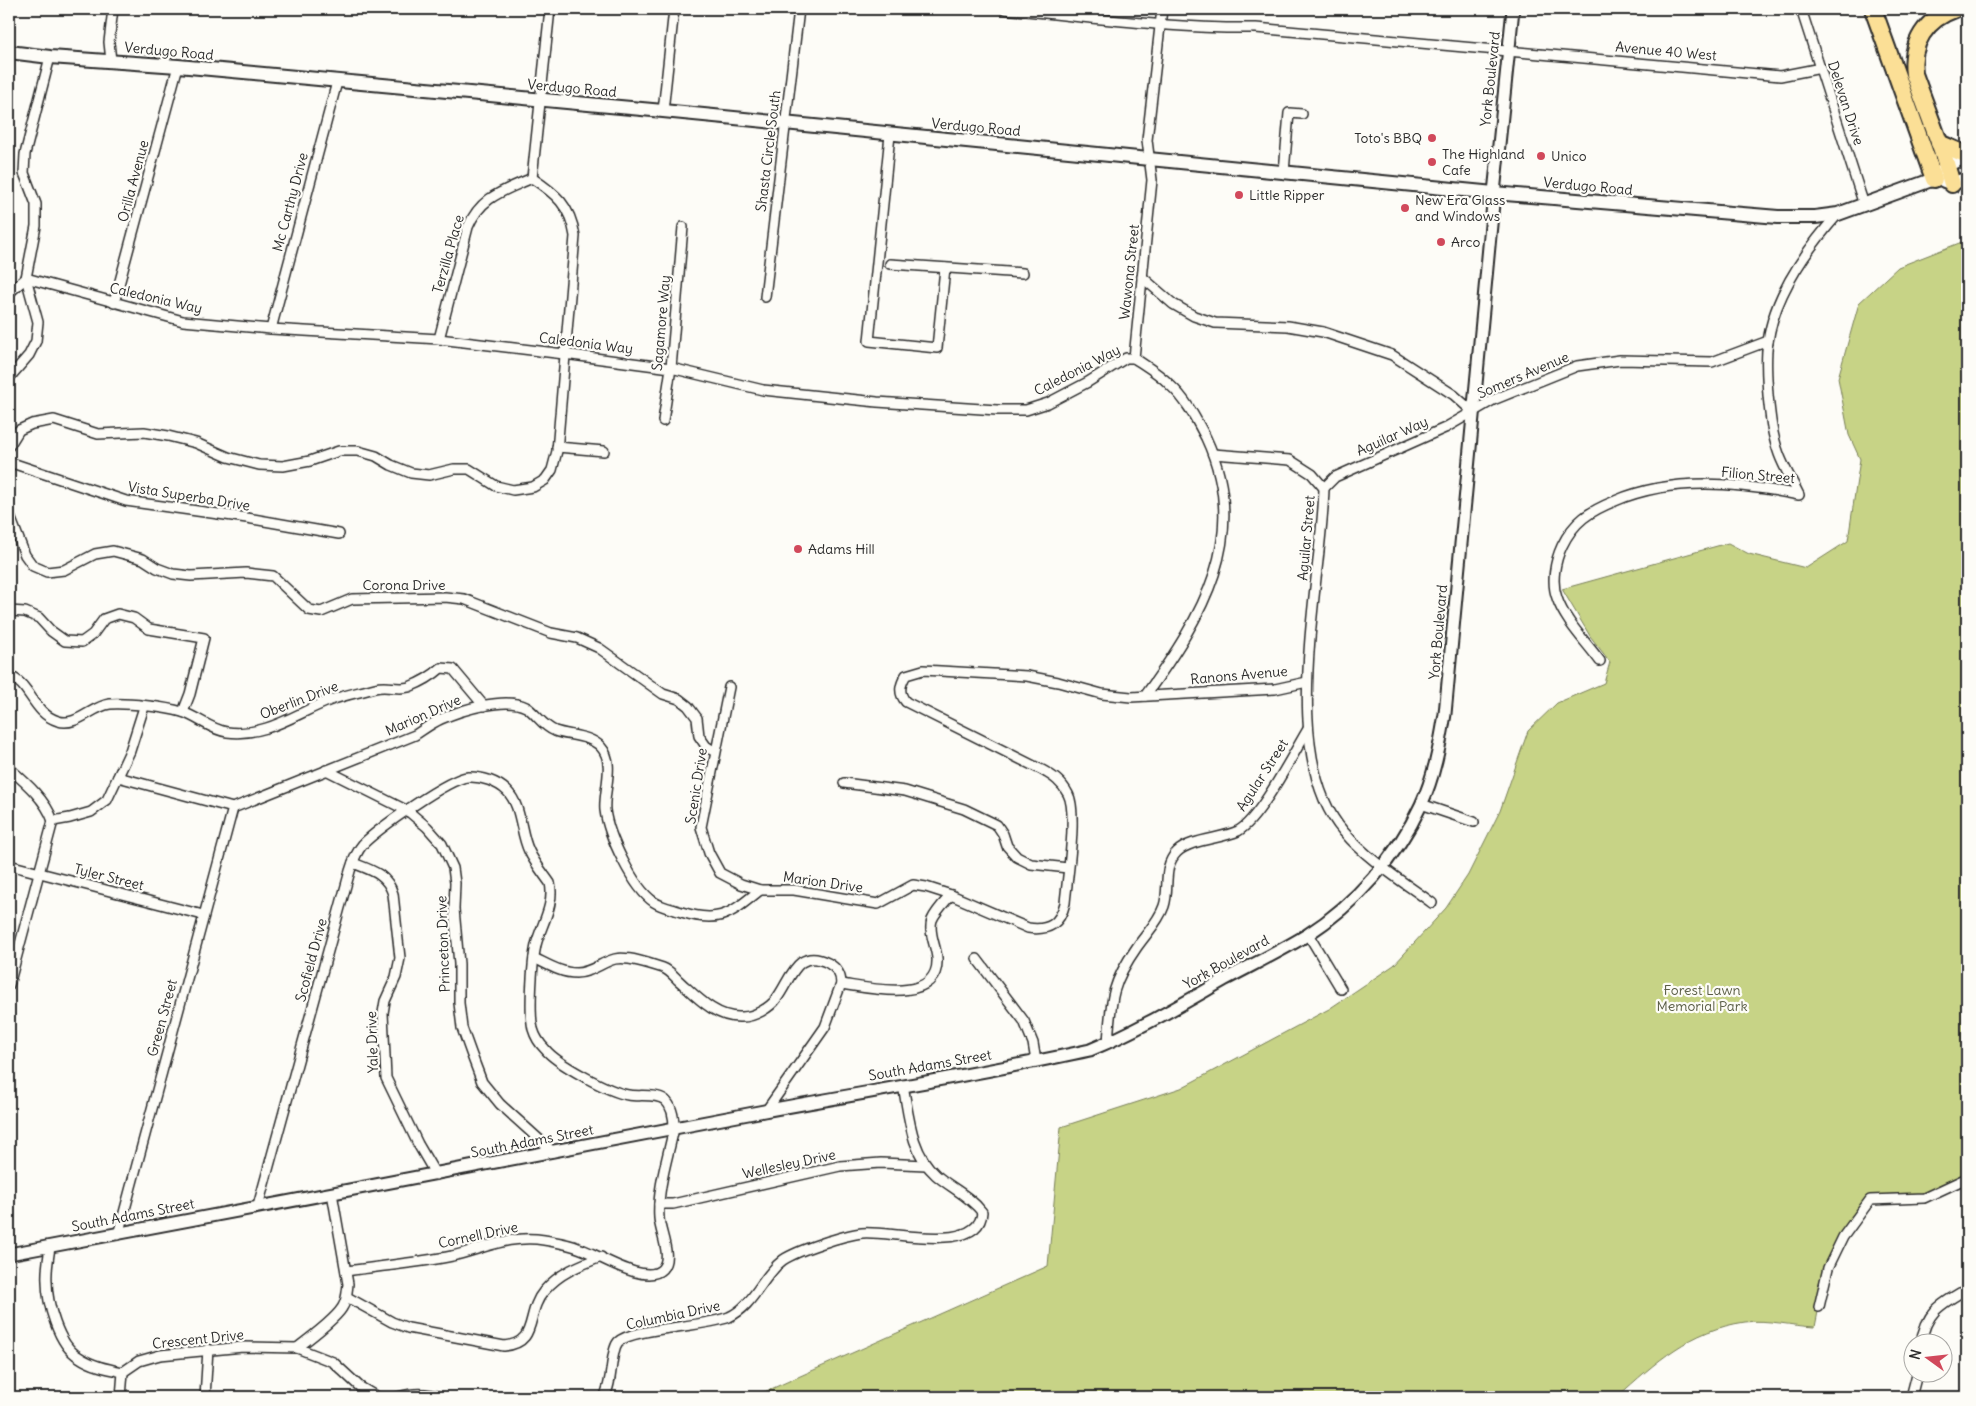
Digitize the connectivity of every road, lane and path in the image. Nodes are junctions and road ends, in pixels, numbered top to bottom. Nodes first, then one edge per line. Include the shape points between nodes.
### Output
1 (113, 9) edge
2 (550, 9) edge
3 (674, 9) edge
4 (798, 9) edge
5 (1004, 9) edge
6 (1162, 9) edge
7 (1513, 9) edge
8 (1801, 9) edge
9 (1873, 9) edge
10 (1955, 9) edge
11 (1160, 25) junction
12 (1508, 50) junction
13 (9, 52) edge
14 (50, 57) junction
15 (111, 61) junction
16 (178, 66) junction
17 (1821, 68) junction
18 (337, 82) junction
19 (541, 100) junction
20 (663, 112) junction
21 (1302, 114) dead end
22 (786, 124) junction
23 (890, 135) junction
24 (1940, 143) junction
25 (1967, 156) edge
26 (1150, 158) junction
27 (1947, 165) junction
28 (1284, 172) junction
29 (532, 178) junction
30 (1934, 179) junction
31 (1960, 181) edge
32 (1494, 192) junction
33 (1864, 205) junction
34 (1838, 214) junction
35 (683, 227) dead end
36 (890, 264) dead end
37 (945, 268) junction
38 (1023, 273) dead end
39 (1142, 277) junction
40 (26, 278) junction
41 (9, 293) edge
42 (765, 297) dead end
43 (114, 304) junction
44 (271, 329) junction
45 (438, 339) junction
46 (1768, 341) junction
47 (564, 354) junction
48 (1134, 358) junction
49 (671, 368) junction
50 (9, 378) edge
51 (1474, 412) junction
52 (663, 421) dead end
53 (9, 446) edge
54 (557, 447) junction
55 (604, 451) dead end
56 (1213, 454) junction
57 (9, 462) edge
58 (1324, 488) junction
59 (9, 514) edge
60 (339, 534) dead end
61 (9, 611) edge
62 (1600, 661) dead end
63 (906, 675) joint
64 (9, 676) edge
65 (1307, 682) junction
66 (729, 687) dead end
67 (1145, 696) junction
68 (484, 706) junction
69 (144, 707) junction
70 (183, 712) junction
71 (1308, 729) junction
72 (715, 752) junction
73 (9, 768) edge
74 (326, 770) junction
75 (118, 778) junction
76 (844, 783) dead end
77 (1421, 804) junction
78 (233, 808) junction
79 (408, 811) junction
80 (53, 821) junction
81 (1474, 822) dead end
82 (353, 863) junction
83 (9, 865) edge
84 (1383, 866) junction
85 (1068, 868) junction
86 (39, 873) junction
87 (760, 890) junction
88 (951, 895) junction
89 (1432, 903) dead end
90 (203, 915) junction
91 (1308, 934) junction
92 (534, 958) junction
93 (977, 959) dead end
94 (842, 984) junction
95 (9, 985) edge
96 (1341, 989) dead end
97 (1108, 1043) junction
98 (1060, 1057) joint
99 (1036, 1061) junction
100 (903, 1086) junction
101 (766, 1111) junction
102 (674, 1128) junction
103 (553, 1152) junction
104 (926, 1165) junction
105 (436, 1175) junction
106 (1967, 1178) edge
107 (332, 1193) junction
108 (659, 1204) junction
109 (258, 1206) junction
110 (118, 1235) junction
111 (50, 1246) junction
112 (9, 1254) edge
113 (601, 1257) junction
114 (346, 1271) junction
115 (1967, 1288) edge
116 (347, 1297) junction
117 (1819, 1307) dead end
118 (1925, 1334) edge
119 (297, 1348) junction
120 (208, 1349) junction
121 (123, 1372) junction
122 (1914, 1384) edge
123 (121, 1397) edge
124 (205, 1397) edge
125 (377, 1397) edge
126 (398, 1397) edge
127 (440, 1397) edge
128 (604, 1397) edge
129 (1911, 1397) edge

1 - 15 street
2 - 19 street
3 - 20 street
4 - 22 street, Shasta Circle South
5 - 11 street, Avenue 40 West
6 - 11 street, Wawona Street
7 - 12 street, York Boulevard
8 - 17 street, Delevan Drive
9 - 30 highway
10 - 24 highway via 1932,21 1923,31 1912,62
11 - 12 street, Avenue 40 West via 1256,28
11 - 26 street, Wawona Street via 1147,140
12 - 17 street, Avenue 40 West via 1780,76
12 - 32 street, York Boulevard
13 - 14 main road, Verdugo Road
14 - 15 main road, Verdugo Road
14 - 40 street via 25,154 24,174 36,204 36,226
15 - 16 main road, Verdugo Road
16 - 18 main road, Verdugo Road
16 - 43 street, Orilla Avenue
17 - 33 street, Delevan Drive
18 - 19 main road, Verdugo Road
18 - 44 street, Mc Carthy Drive
19 - 20 main road, Verdugo Road
19 - 29 street
20 - 22 main road, Verdugo Road
21 - 28 street via 1289,113
22 - 23 main road, Verdugo Road
22 - 42 street, Shasta Circle South
23 - 26 main road, Verdugo Road
23 - 37 street via 869,341 937,348
24 - 25 highway
24 - 27 highway
25 - 27 main road, Verdugo Road
26 - 28 main road, Verdugo Road
26 - 39 street, Wawona Street via 1152,180
27 - 30 main road, Verdugo Road
27 - 31 highway
28 - 32 main road, Verdugo Road
29 - 45 street, Terzilla Place via 491,196 473,215
29 - 47 street via 549,189 573,219 575,236
30 - 31 main road
30 - 33 main road, Verdugo Road
32 - 34 main road, Verdugo Road via 1778,217
32 - 51 street, York Boulevard
33 - 34 main road, Verdugo Road
34 - 46 street, Filion Street via 1818,236 1792,276 1780,299
35 - 49 street, Sagamore Way
36 - 37 street
37 - 38 street
39 - 48 street, Wawona Street
39 - 51 street, Somers Avenue via 1173,304 1215,323 1288,326 1323,332 1392,355 1454,395
40 - 41 street
40 - 43 street, Caledonia Way
40 - 50 street via 38,322 36,341 29,355
43 - 44 street, Caledonia Way via 183,321
44 - 45 street, Caledonia Way
45 - 47 street, Caledonia Way
46 - 51 street, Somers Avenue via 1712,362 1620,360 1577,366 1493,400
46 - 62 street, Filion Street via 1770,421 1779,455 1799,495 1758,487 1690,484 1652,488 1594,510 1577,523 1557,556 1554,570 1556,598
47 - 49 street, Caledonia Way
47 - 54 street
48 - 49 street, Caledonia Way via 1126,358 1048,403 1026,410 877,402 763,390
48 - 56 street via 1170,384 1183,399
49 - 52 street, Sagamore Way
51 - 58 street, Aguilar Way via 1335,477
51 - 77 street, York Boulevard via 1446,714 1441,744
53 - 54 street via 19,430 54,420 98,434 144,432 168,436 259,465 283,466 339,451 358,452 376,456 411,473 469,469 496,486 513,490 533,487 545,480 552,470
54 - 55 street
56 - 58 street, Aguilar Street via 1290,460 1312,474
56 - 67 street via 1220,475 1225,520 1220,559 1197,615
57 - 60 street, Vista Superba Drive via 126,501
58 - 65 street, Aguilar Street
59 - 72 street, Corona Drive via 25,555 33,566 47,572 64,570 95,554 112,552 143,559 174,574 272,576 309,610 321,612 352,599 464,599 599,648 663,694 688,706 696,718 700,736
61 - 70 street via 25,612 39,618 65,641 82,642 104,619 118,614 134,618 150,629 204,638
63 - 67 street, Ranons Avenue via 923,670 1027,676 1102,694
63 - 85 street, Marion Drive via 900,690 906,702 1057,779 1069,795 1071,811
64 - 69 street, Oberlin Drive via 22,684 38,709 58,721 73,721 94,708 109,704
65 - 67 street, Ranons Avenue via 1274,689
65 - 71 street, Ranons Avenue
66 - 72 street, Scenic Drive
68 - 70 street, Oberlin Drive via 453,669 441,668 426,681 406,688 378,687 341,697 274,727 250,732 221,730
68 - 74 street, Marion Drive via 457,712 415,735
68 - 87 street, Marion Drive via 512,702 526,708 555,730 584,737 601,747 608,762 605,810 610,831 636,885 654,902 694,916 719,917 736,909
69 - 70 street, Oberlin Drive
69 - 75 street
71 - 84 street, Ranons Avenue via 1325,805 1344,832
71 - 97 street, Agular Street via 1250,822 1238,831 1178,850 1171,860 1165,905 1118,977 1113,992
72 - 87 street, Scenic Drive via 701,827 709,853 720,873
73 - 80 street via 50,811
74 - 78 street, Marion Drive
74 - 79 street, Princeton Drive
75 - 78 street
75 - 80 street via 108,800 90,812
76 - 85 street via 905,791 964,809 997,825 1007,846 1017,857 1031,864
77 - 81 street
77 - 84 street, York Boulevard
78 - 90 street, Green Street
79 - 82 street, Scofield Drive via 368,839
79 - 92 street, Scofield Drive via 448,784 468,777 487,779 507,791 516,807 529,853 550,883 550,900
79 - 103 street, Princeton Drive via 442,844 453,868 462,1028 482,1082 500,1104
80 - 86 street
82 - 105 street, Yale Drive via 384,877 393,894 400,958 383,1013 386,1078
82 - 109 street, Scofield Drive
83 - 86 street, Tyler Street
84 - 89 street, Ranons Avenue
84 - 91 street, York Boulevard via 1352,899
85 - 88 street, Marion Drive via 1062,915 1053,925 1040,930 1028,928
86 - 90 street, Tyler Street
86 - 95 street
87 - 88 street, Marion Drive via 794,890 878,904 913,885
88 - 94 street via 932,921 937,959 933,978 926,984 903,990
90 - 110 street, Green Street
91 - 96 street
91 - 97 street, York Boulevard
92 - 94 street via 578,973 617,958 665,969 706,1004 724,1015 741,1018 759,1013 777,1000 789,976 806,960 818,958 834,966
92 - 102 street via 533,1029 546,1051 613,1091 663,1099 670,1105
93 - 99 street via 1024,1021
94 - 101 street via 825,1027
97 - 98 street, York Boulevard
98 - 99 street, South Adams Street
99 - 100 street, South Adams Street
100 - 101 street, South Adams Street
100 - 104 street, Columbia Drive via 913,1136
101 - 102 street, South Adams Street
102 - 103 street, South Adams Street
102 - 108 street
103 - 105 street, South Adams Street
104 - 108 street, Wellesley Drive via 840,1166 673,1204
104 - 128 street, Columbia Drive via 974,1202 982,1212 979,1223 968,1232 950,1237 862,1233 795,1254 772,1271 743,1309 728,1317 657,1330 618,1342 610,1384
105 - 107 street, South Adams Street
106 - 117 street via 1924,1198 1870,1200 1843,1237 1828,1268
107 - 109 street, South Adams Street
107 - 114 street
108 - 113 street, Cornell Drive via 666,1256 666,1264 660,1271 641,1274
109 - 110 street, South Adams Street
110 - 111 street, South Adams Street
111 - 112 street, South Adams Street
111 - 121 street via 47,1281 51,1312 59,1332 77,1356 96,1366
113 - 114 street, Cornell Drive via 580,1248 531,1238 515,1239 452,1256
113 - 116 street via 553,1281 537,1301 528,1333 515,1345 504,1346 408,1328
114 - 116 street
115 - 118 street via 1940,1304 1928,1321
116 - 119 street via 336,1315
119 - 120 street, Crescent Drive
119 - 125 street via 333,1362 360,1387
120 - 121 street, Crescent Drive via 149,1357
120 - 124 street
121 - 123 street
122 - 129 street
126 - 127 street via 422,1393

